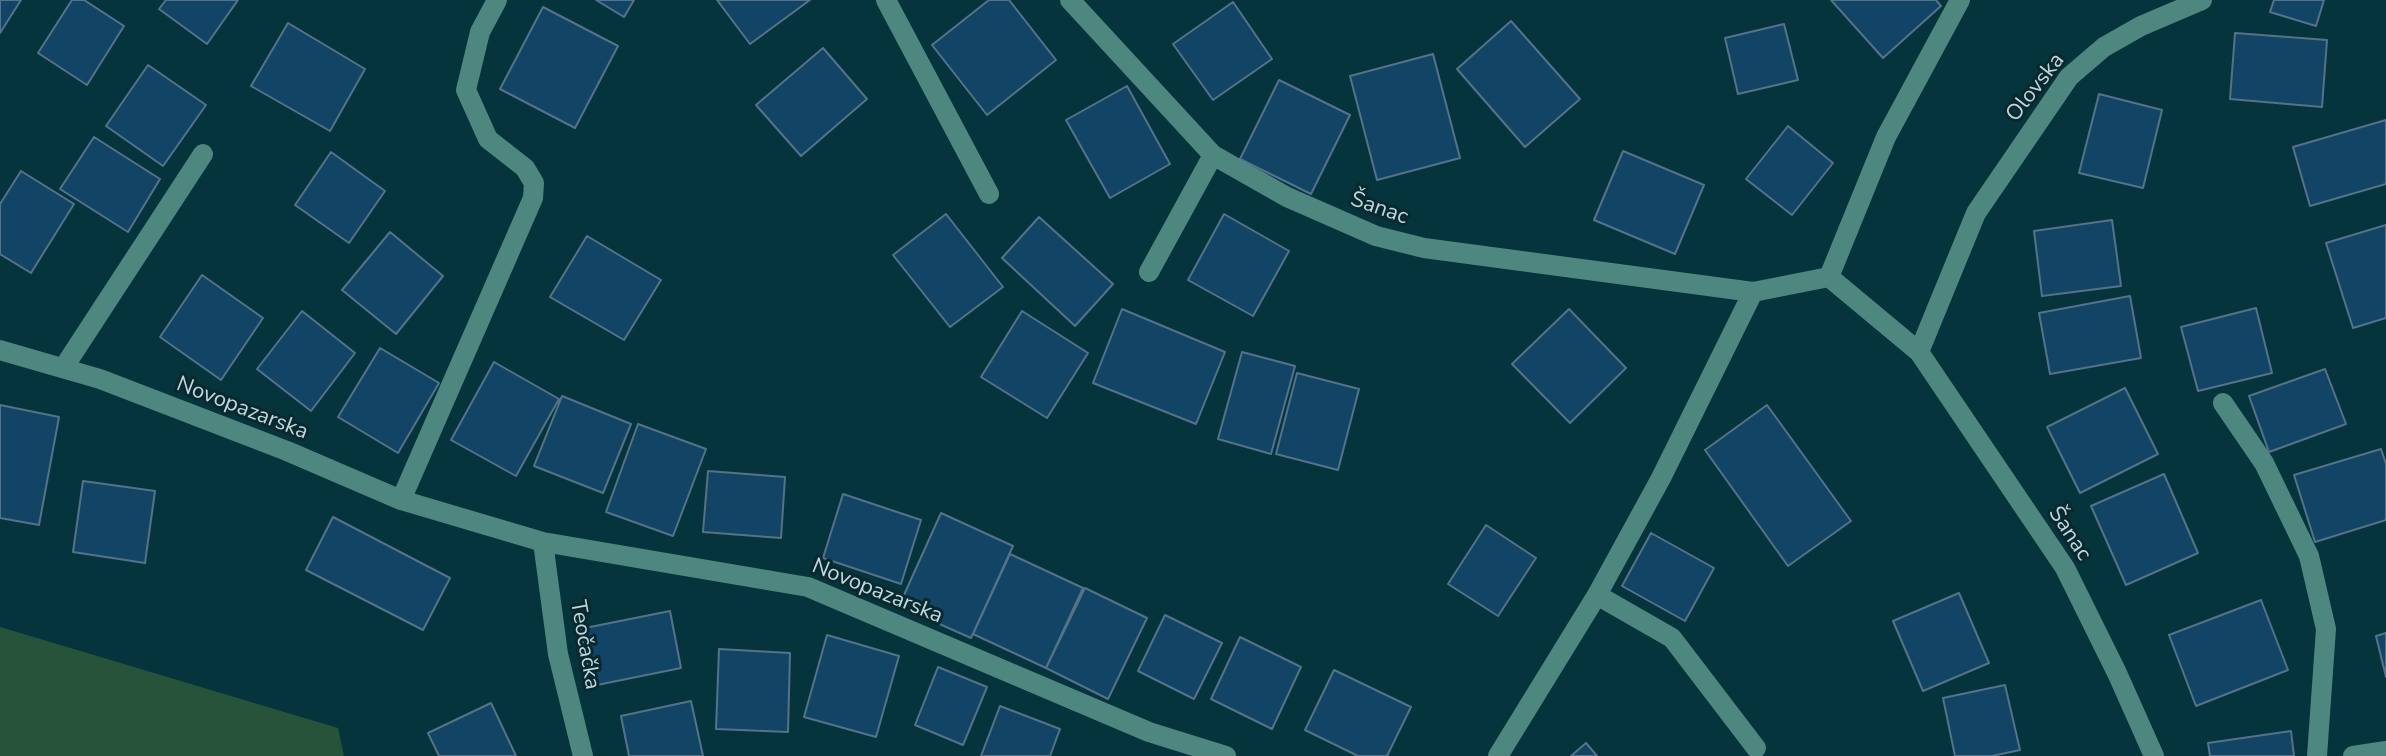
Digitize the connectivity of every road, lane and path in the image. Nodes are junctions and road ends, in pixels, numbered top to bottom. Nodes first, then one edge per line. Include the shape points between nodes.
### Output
1 (497, 0) edge
2 (886, 0) edge
3 (1070, 0) edge
4 (1960, 0) edge
5 (2202, 0) edge
6 (203, 154) dead end
7 (1213, 155) junction
8 (989, 194) dead end
9 (1149, 272) dead end
10 (1829, 277) junction
11 (1753, 292) junction
12 (0, 350) edge
13 (1919, 352) junction
14 (64, 367) junction
15 (2223, 403) dead end
16 (401, 500) junction
17 (543, 542) junction
18 (1597, 595) junction
19 (1756, 748) dead end
20 (2386, 751) edge
21 (583, 756) edge
22 (1226, 756) edge
23 (1498, 756) edge
24 (2154, 756) edge
25 (2317, 756) edge
26 (2353, 756) edge

1 - 16 street via 480,32 466,90 488,139 525,168 534,183 533,198
2 - 8 street
3 - 7 street, Šanac
4 - 10 street via 1886,137
5 - 13 street, Olovska via 2104,47 2069,77 1976,213
6 - 14 street
7 - 9 street
7 - 11 street, Šanac via 1287,197 1376,236
10 - 11 street, Šanac
10 - 13 street, Šanac
11 - 18 street
12 - 14 street, Novopazarska
13 - 24 street, Šanac via 2065,568
14 - 16 street, Novopazarska
15 - 25 street via 2264,463 2309,556 2326,629
16 - 17 street, Novopazarska
17 - 21 street, Teočačka via 558,654
17 - 22 street, Novopazarska via 808,587 1149,732
18 - 19 street via 1672,638
18 - 23 street
20 - 26 street

